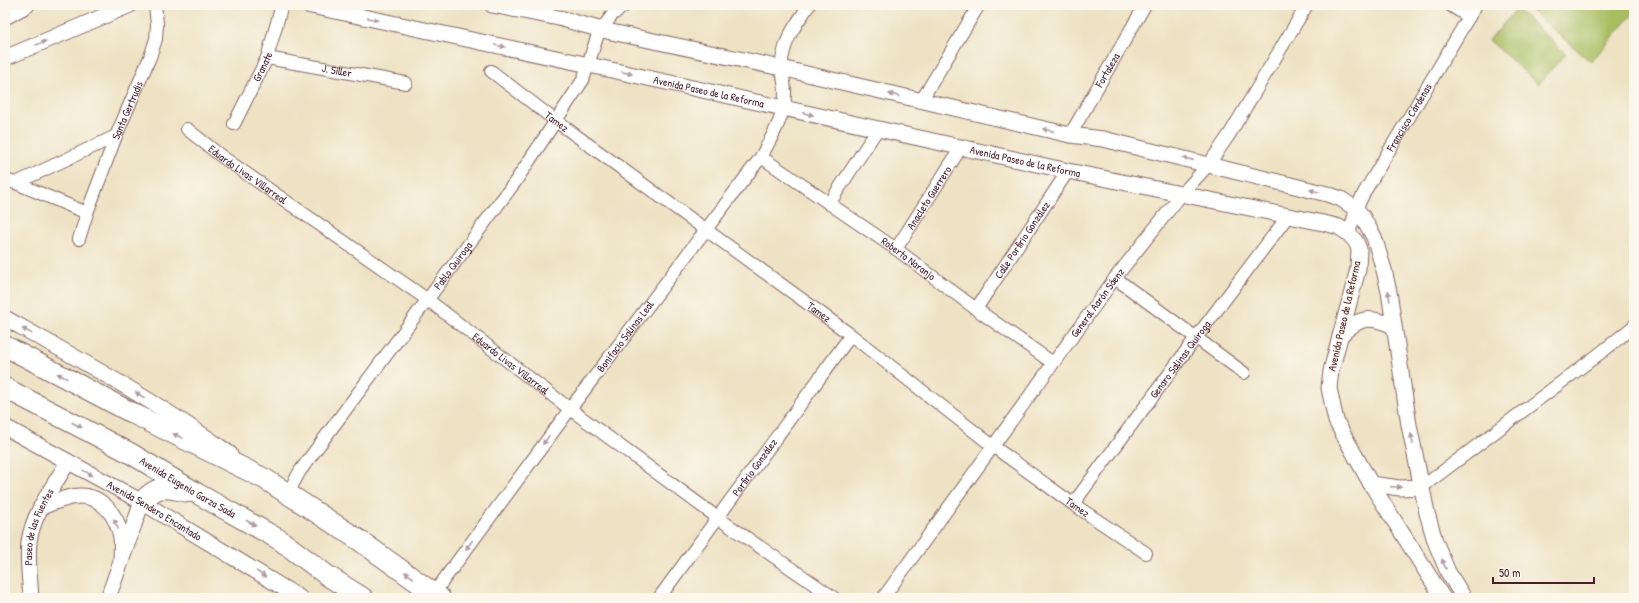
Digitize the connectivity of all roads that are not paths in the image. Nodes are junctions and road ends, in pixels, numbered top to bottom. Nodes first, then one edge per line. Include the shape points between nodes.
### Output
1 (27, 5) edge
2 (130, 5) edge
3 (155, 5) edge
4 (282, 5) edge
5 (307, 5) edge
6 (492, 5) edge
7 (626, 5) edge
8 (809, 5) edge
9 (979, 5) edge
10 (1145, 5) edge
11 (1307, 5) edge
12 (1450, 5) edge
13 (1476, 5) edge
14 (5, 17) edge
15 (1469, 17) junction
16 (602, 30) junction
17 (5, 58) edge
18 (267, 58) junction
19 (589, 65) junction
20 (781, 68) junction
21 (491, 71) dead end
22 (406, 83) dead end
23 (921, 101) junction
24 (784, 108) junction
25 (556, 121) junction
26 (234, 124) dead end
27 (187, 129) dead end
28 (877, 130) junction
29 (1070, 135) junction
30 (116, 136) junction
31 (962, 146) junction
32 (761, 157) junction
33 (1209, 164) junction
34 (1068, 171) junction
35 (11, 181) edge
36 (1182, 194) junction
37 (829, 204) junction
38 (1356, 209) junction
39 (87, 213) junction
40 (1288, 216) junction
41 (705, 230) junction
42 (1349, 234) junction
43 (79, 239) dead end
44 (896, 249) junction
45 (1115, 278) junction
46 (428, 300) junction
47 (976, 309) junction
48 (5, 318) edge
49 (1393, 326) junction
50 (1634, 326) edge
51 (851, 335) junction
52 (1340, 336) junction
53 (1195, 338) junction
54 (5, 346) edge
55 (1052, 363) junction
56 (1244, 373) dead end
57 (5, 388) edge
58 (570, 409) junction
59 (5, 427) edge
60 (994, 447) junction
61 (68, 462) junction
62 (265, 479) junction
63 (1371, 484) junction
64 (1422, 486) junction
65 (288, 493) junction
66 (198, 494) junction
67 (142, 502) junction
68 (1073, 504) junction
69 (41, 507) junction
70 (718, 518) junction
71 (1146, 553) dead end
72 (121, 562) junction
73 (328, 576) junction
74 (437, 596) edge
75 (31, 598) edge
76 (108, 598) edge
77 (300, 598) edge
78 (348, 598) edge
79 (363, 598) edge
80 (658, 598) edge
81 (834, 598) edge
82 (883, 598) edge
83 (1443, 598) edge
84 (1464, 598) edge

1 - 14 street
17 -> 2 street
3 - 30 street, Santa Gertrudis via 156,39
4 - 18 street, Granate
5 -> 19 street, Avenida Paseo de la Reforma
6 - 16 street via 560,18
7 - 16 street, Pablo Quiroga via 613,14
8 - 20 street via 788,38
9 - 23 street
10 - 29 street, Fortaleza
11 - 33 street, General Aarón Sáenz via 1229,136
12 - 15 street
13 - 15 street, Francisco Cárdenas
15 - 38 street, Francisco Cárdenas via 1368,184
16 - 19 street, Pablo Quiroga via 598,34
16 - 20 street
18 - 22 street, J. Siller
18 - 26 street, Granate
19 -> 24 street, Avenida Paseo de la Reforma
19 - 25 street, Pablo Quiroga via 583,80
23 -> 20 street
20 - 24 street, Bonifacio Salinas Leal via 785,91
21 - 25 street, Tamez
29 -> 23 street
24 -> 28 street, Avenida Paseo de la Reforma
24 - 32 street, Bonifacio Salinas Leal
25 - 41 street, Tamez
25 - 46 street, Pablo Quiroga via 516,182
27 - 46 street, Eduardo Livas Villarreal via 221,156
28 - 31 street, Avenida Paseo de la Reforma
28 - 37 street
33 -> 29 street via 1103,139
30 - 35 street
30 - 39 street, Santa Gertrudis
31 - 34 street, Avenida Paseo de la Reforma
31 - 44 street, Anacleto Guerrero
32 - 37 street, Roberto Naranjo
32 - 41 street, Bonifacio Salinas Leal
33 - 36 street, General Aarón Sáenz
38 -> 33 street via 1327,194
34 - 36 street, Avenida Paseo de la Reforma
34 - 47 street, Calle Porfirio González
35 - 39 street
36 - 40 street, Avenida Paseo de la Reforma
36 - 45 street, General Aarón Sáenz
37 - 44 street, Roberto Naranjo
38 - 42 street, Francisco Cárdenas
49 -> 38 street via 1384,270 1374,237
39 - 43 street, Santa Gertrudis
40 - 42 street, Avenida Paseo de la Reforma via 1339,227
40 - 53 street, Genaro Salinas Quiroga
41 - 51 street, Tamez
41 - 58 street, Bonifacio Salinas Leal
42 - 52 street, Avenida Paseo de la Reforma via 1359,249 1358,268
44 - 47 street, Roberto Naranjo
45 - 53 street
45 - 55 street, General Aarón Sáenz
46 - 58 street, Eduardo Livas Villarreal
46 - 65 street, Pablo Quiroga via 300,471
47 - 55 street, Roberto Naranjo
62 -> 48 street via 201,433 118,381
49 - 52 street via 1367,319 1350,326
64 -> 49 street
50 - 64 street
51 - 60 street, Tamez
51 - 70 street, Porfirio González
52 - 63 street, Avenida Paseo de la Reforma via 1329,388 1336,421
53 - 56 street
53 - 68 street, Genaro Salinas Quiroga
62 -> 54 highway
55 - 60 street, General Aarón Sáenz
57 -> 66 highway, Avenida Eugenio Garza Sada via 130,453
58 - 70 street, Eduardo Livas Villarreal
58 -> 74 street, Bonifacio Salinas Leal
59 - 61 street, Avenida Sendero Encantado
60 - 68 street, Tamez
60 - 82 street, General Aarón Sáenz
61 -> 67 street, Avenida Sendero Encantado
61 - 69 street, Paseo de las Fuentes
62 - 65 highway
63 -> 64 street via 1400,488
63 - 83 street, Avenida Paseo de la Reforma
84 -> 64 street via 1448,572 1435,541
74 -> 65 highway
66 - 67 highway via 162,488 150,493
66 -> 73 highway, Avenida Eugenio Garza Sada via 280,540
67 - 72 street
67 -> 77 street, Avenida Sendero Encantado
68 - 71 street, Tamez
72 -> 69 street via 121,538 117,524 101,502 91,497 79,496
69 - 75 street, Paseo de las Fuentes via 30,542
70 - 80 street, Porfirio González
70 - 81 street, Eduardo Livas Villarreal
72 - 76 street
73 - 78 highway
73 - 79 highway, Avenida Eugenio Garza Sada

